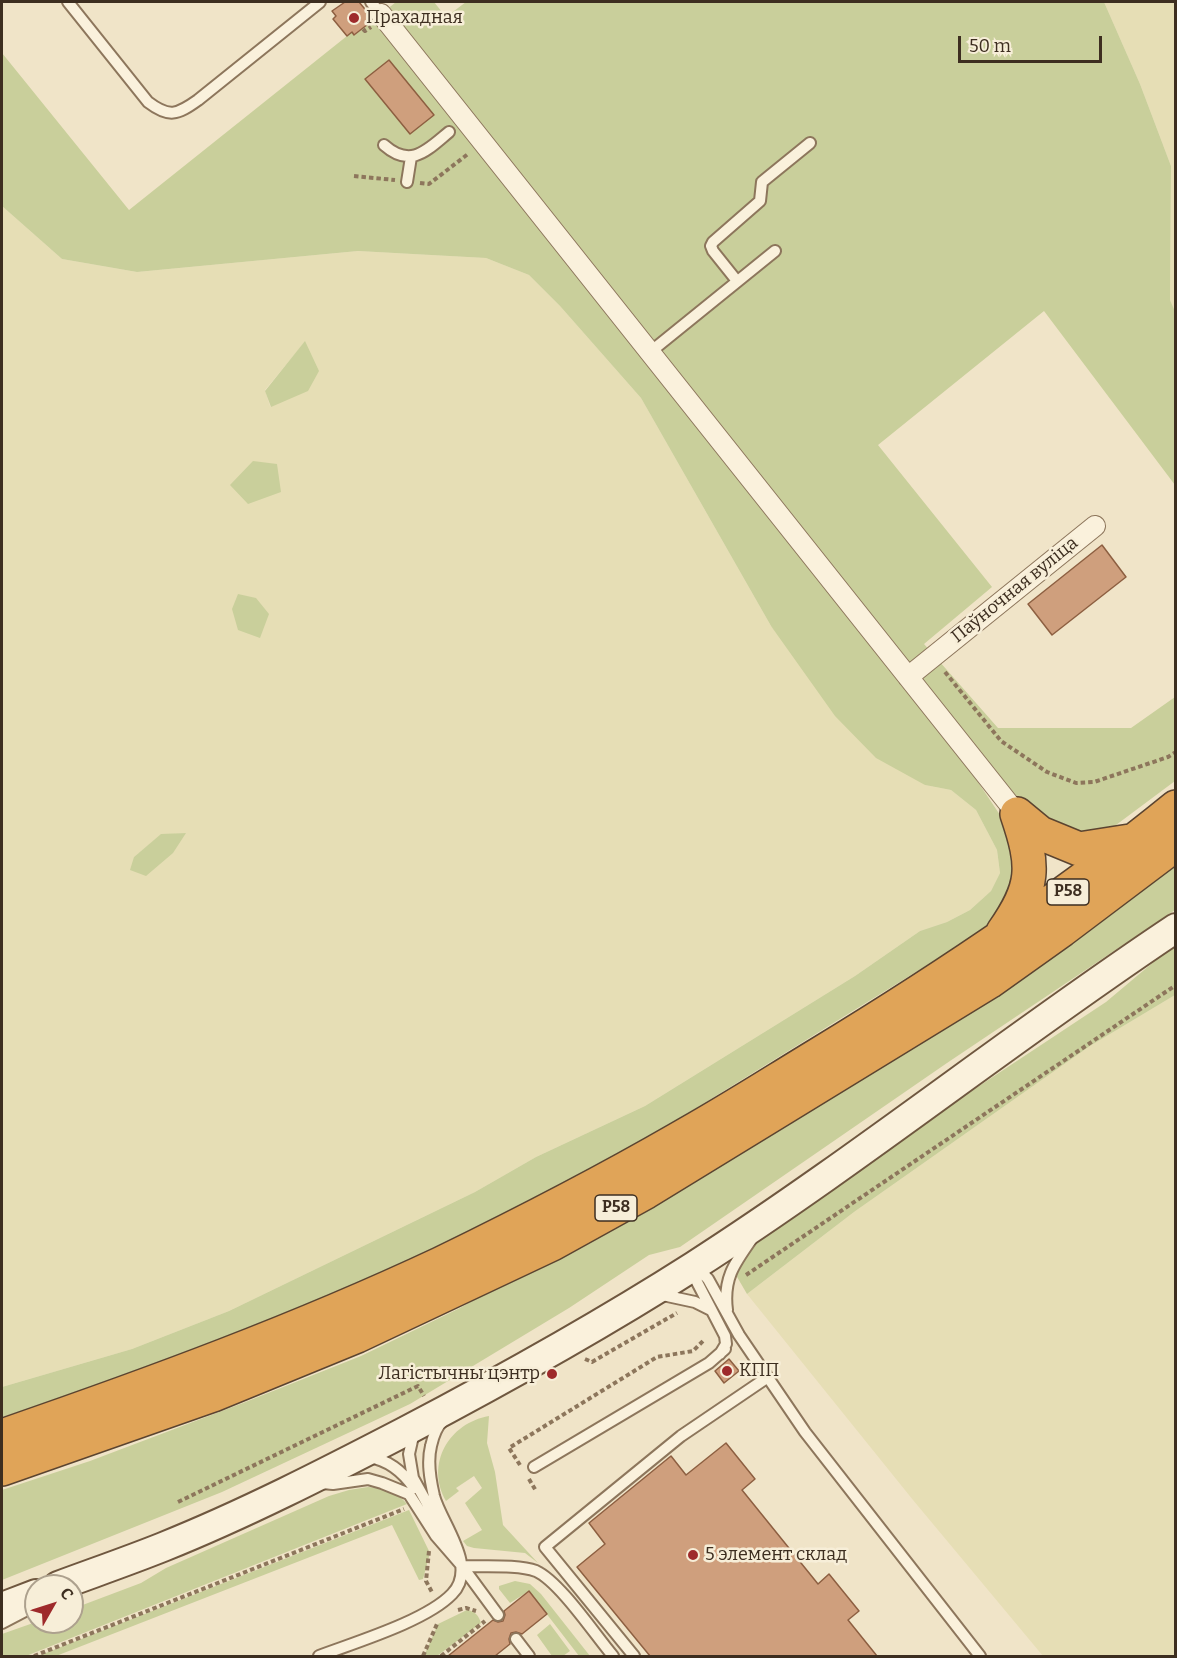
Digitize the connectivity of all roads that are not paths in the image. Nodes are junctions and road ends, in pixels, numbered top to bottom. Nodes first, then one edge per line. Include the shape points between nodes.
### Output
1 (68, 2) edge
2 (320, 2) edge
3 (376, 8) edge
4 (449, 132) dead end
5 (810, 143) dead end
6 (384, 145) dead end
7 (411, 157) junction
8 (406, 182) dead end
9 (775, 251) dead end
10 (737, 281) junction
11 (650, 353) junction
12 (1095, 526) dead end
13 (908, 677) junction
14 (1176, 807) edge
15 (1017, 814) junction
16 (1135, 841) junction
17 (1176, 844) edge
18 (1176, 928) edge
19 (998, 939) junction
20 (771, 1212) junction
21 (695, 1265) junction
22 (649, 1293) junction
23 (727, 1309) junction
24 (712, 1312) junction
25 (720, 1354) junction
26 (768, 1377) junction
27 (477, 1393) junction
28 (415, 1426) junction
29 (2, 1436) edge
30 (356, 1457) junction
31 (534, 1467) dead end
32 (2, 1469) edge
33 (308, 1482) junction
34 (428, 1508) junction
35 (462, 1566) junction
36 (84, 1576) edge
37 (24, 1599) edge
38 (2, 1607) edge
39 (24, 1612) edge
40 (498, 1615) dead end
41 (2, 1623) edge
42 (516, 1639) dead end
43 (319, 1656) edge
44 (529, 1656) edge
45 (613, 1656) edge
46 (634, 1656) edge
47 (980, 1656) edge

1 - 2 lane via 148,102 170,114 182,112
3 - 11 street
4 - 7 lane via 420,155
5 - 10 lane via 762,182 760,201 713,242 713,251
6 - 7 lane via 393,153
7 - 8 lane
9 - 10 lane
10 - 11 lane
11 - 13 street
12 - 13 street, Паўночная вуліца
13 - 15 street
14 - 16 highway, Р58
15 - 16 highway via 1040,833 1079,849
15 - 19 highway via 1028,848 1029,882 1021,907
16 - 19 highway, Р58
17 - 32 highway, Р58 via 989,982 646,1192 552,1244 357,1336 213,1395
18 - 20 main road
19 - 29 highway, Р58 via 908,1000 680,1138 450,1259 195,1367
20 - 21 main road
20 - 23 lane via 732,1266 725,1293
21 - 22 main road
21 - 23 lane
21 - 24 lane via 697,1282
22 - 24 lane via 681,1298
22 - 27 main road
23 - 25 lane via 731,1338
23 - 26 lane
24 - 25 lane via 725,1336 726,1344
25 - 31 lane
26 - 46 lane via 681,1436 546,1547
26 - 47 lane via 805,1432
27 - 28 main road
27 - 35 lane via 439,1424 428,1461 434,1497
28 - 30 main road
28 - 34 lane via 410,1467
30 - 33 main road
30 - 34 lane via 376,1458 390,1464 411,1483
33 - 35 lane via 333,1484 368,1479 409,1494 436,1536
33 - 36 main road via 163,1547
34 - 35 lane
35 - 40 lane
35 - 43 lane via 460,1583 435,1608
35 - 45 lane via 537,1572 564,1596
37 - 38 main road
39 - 41 lane
42 - 44 lane

